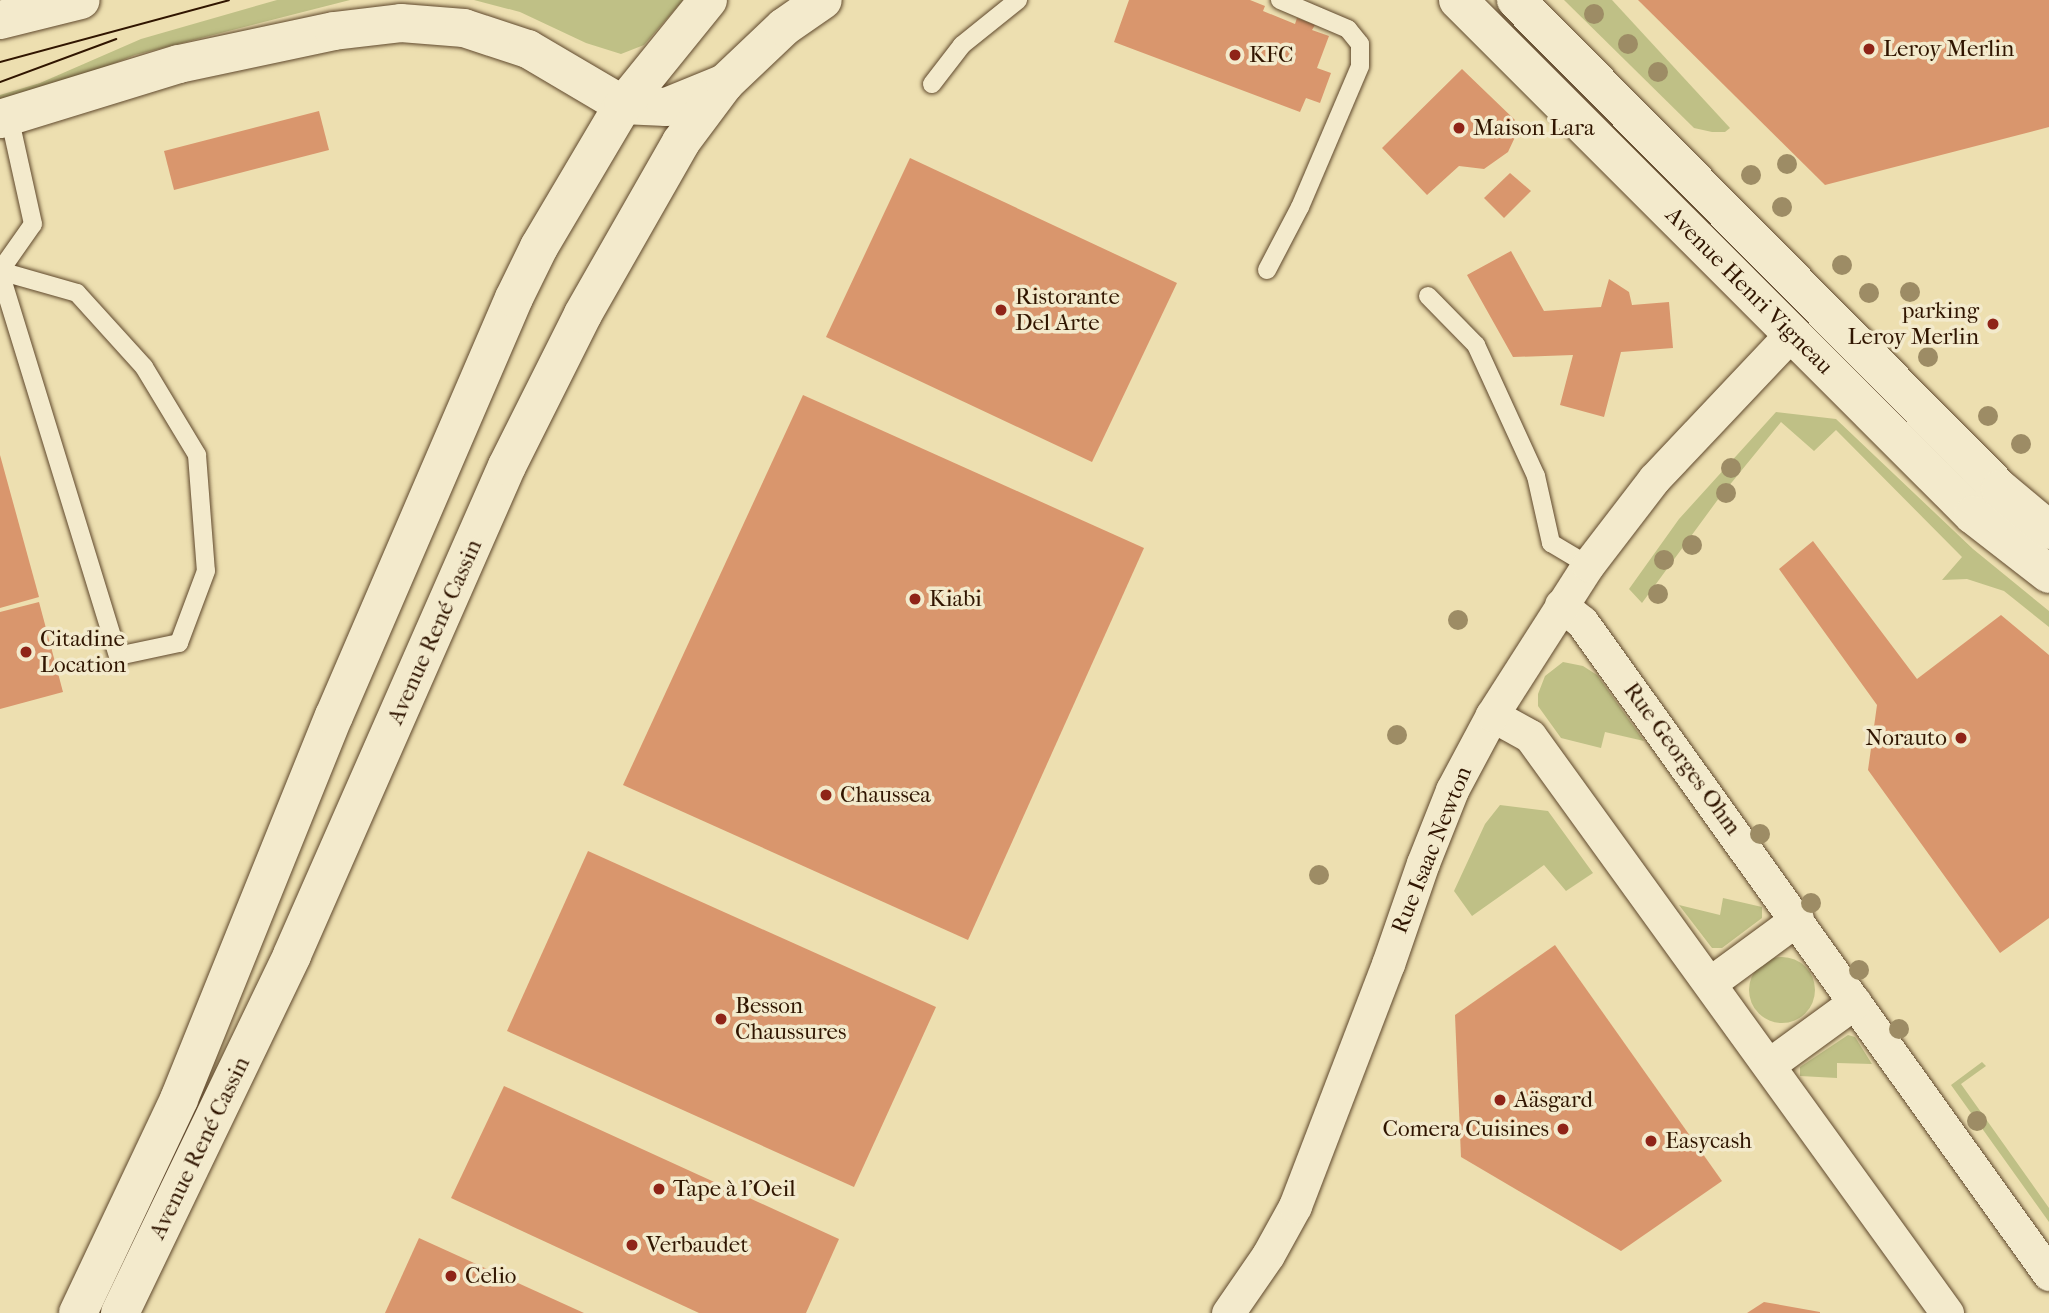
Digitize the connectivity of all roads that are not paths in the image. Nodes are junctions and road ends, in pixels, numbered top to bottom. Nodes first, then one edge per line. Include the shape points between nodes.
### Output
1 (81, 0) edge
2 (708, 0) edge
3 (823, 0) edge
4 (1018, 0) edge
5 (1280, 0) edge
6 (1458, 0) edge
7 (1516, 0) edge
8 (795, 14) edge
9 (0, 20) edge
10 (725, 83) junction
11 (932, 84) dead end
12 (623, 105) junction
13 (4, 118) edge
14 (1266, 270) dead end
15 (0, 271) edge
16 (1428, 296) dead end
17 (1791, 334) junction
18 (2049, 530) edge
19 (1588, 565) junction
20 (2049, 573) edge
21 (1561, 605) junction
22 (1492, 715) junction
23 (1797, 919) junction
24 (1710, 984) junction
25 (1855, 1002) junction
26 (1770, 1064) junction
27 (2049, 1274) edge
28 (78, 1313) edge
29 (120, 1313) edge
30 (1228, 1313) edge
31 (1947, 1313) edge

1 - 9 main road
2 - 12 main road, Avenue René Cassin
3 - 8 main road, Avenue René Cassin
4 - 11 lane via 962,45
5 - 14 lane via 1348,29 1360,44 1360,66 1300,207
6 - 17 main road, Avenue Henri Vigneau
7 - 18 main road, Avenue Henri Vigneau via 2000,489
8 - 10 main road, Avenue René Cassin
10 - 12 main road via 666,107
10 - 29 main road, Avenue René Cassin via 681,142 637,216 507,466 292,955
12 - 13 main road via 528,49 464,28 401,23 334,31 179,64
12 - 28 main road, Avenue René Cassin via 539,247 509,310 339,704 178,1100
13 - 15 lane via 33,225
15 - 15 lane via 77,293 144,368 197,454 206,571 179,643 118,656
16 - 19 lane via 1476,345 1536,476 1550,543
17 - 19 street, Rue Isaac Newton via 1654,480
17 - 20 main road, Avenue Henri Vigneau via 1973,515
19 - 21 street, Rue Isaac Newton
21 - 22 street, Rue Isaac Newton
21 - 23 street, Rue Georges Ohm via 1582,621
22 - 24 street via 1530,736
22 - 30 street, Rue Isaac Newton via 1447,802 1295,1206
23 - 24 street
23 - 25 street, Rue Georges Ohm
24 - 26 street
25 - 26 street
25 - 27 street, Rue Georges Ohm
26 - 31 street

